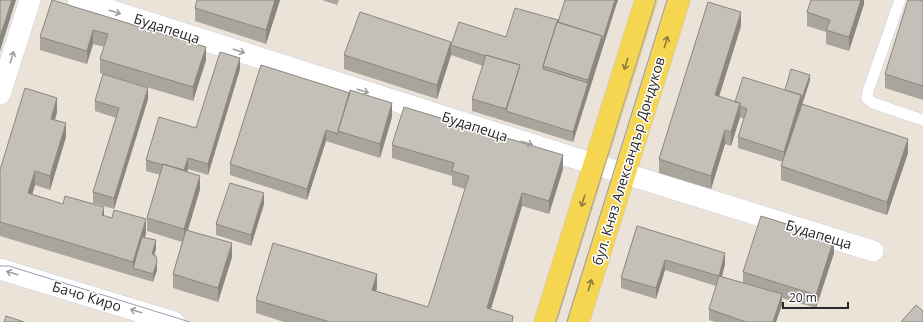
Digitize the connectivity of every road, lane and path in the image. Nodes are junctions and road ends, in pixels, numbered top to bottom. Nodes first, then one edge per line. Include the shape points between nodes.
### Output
1 (30, 0) edge
2 (78, 0) edge
3 (646, 0) edge
4 (679, 0) edge
5 (900, 0) edge
6 (0, 94) edge
7 (923, 120) edge
8 (594, 164) junction
9 (625, 173) junction
10 (873, 251) dead end
11 (0, 269) edge
12 (174, 322) edge
13 (545, 322) edge
14 (578, 322) edge

6 -> 1 street
2 -> 8 street, Будапеща
3 -> 8 main road
9 -> 4 main road, бул. Княз Александър Дондуков
5 - 7 lane via 867,98 873,103
8 - 9 street, Будапеща
8 -> 13 main road
9 - 10 street, Будапеща
14 -> 9 main road, бул. Княз Александър Дондуков
12 -> 11 street, Бачо Киро

